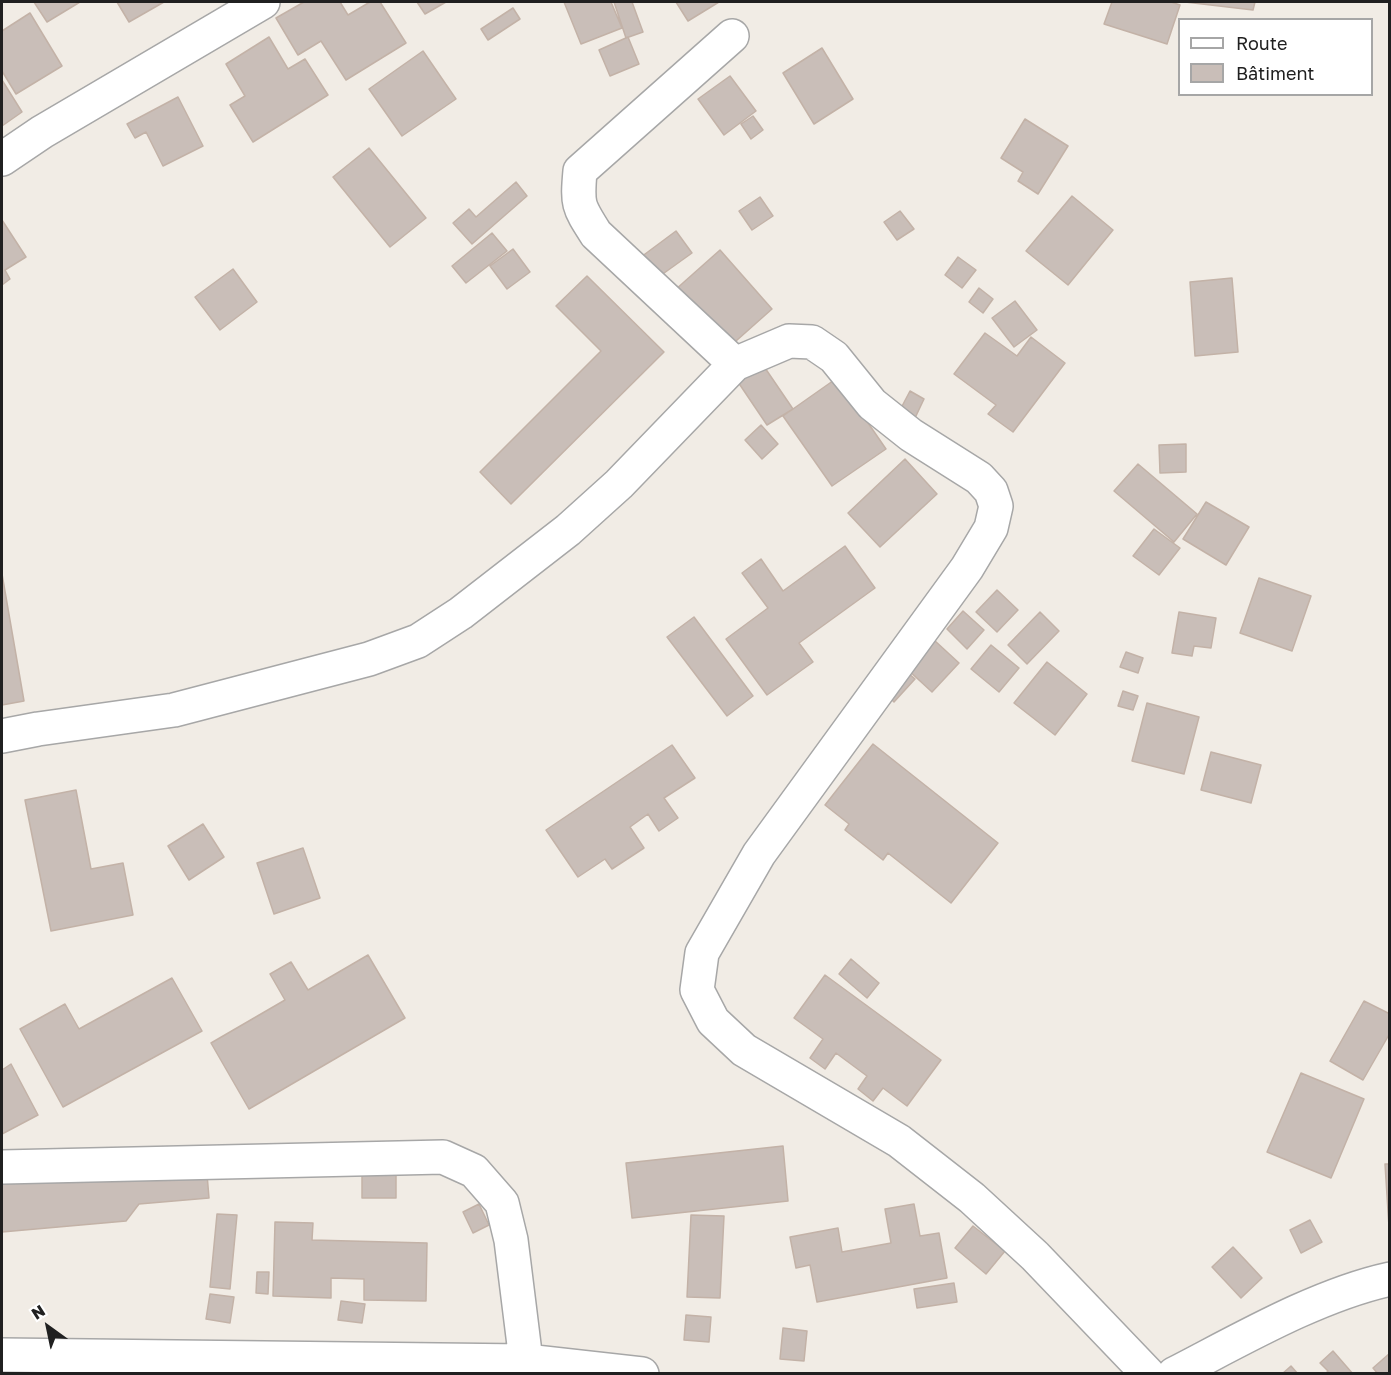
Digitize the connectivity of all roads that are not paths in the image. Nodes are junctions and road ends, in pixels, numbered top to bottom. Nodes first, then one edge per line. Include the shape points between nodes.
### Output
1 (263, 2) edge
2 (732, 36) dead end
3 (2, 159) edge
4 (735, 364) junction
5 (2, 736) edge
6 (2, 1167) edge
7 (1389, 1279) edge
8 (2, 1355) edge
9 (526, 1360) junction
10 (642, 1374) edge
11 (1148, 1374) edge
12 (1174, 1374) edge

1 - 3 street
2 - 4 street via 580,171 578,196 581,210 596,234
4 - 5 street via 619,484 568,530 460,614 418,641 369,659 174,711
4 - 11 street via 789,341 812,342 834,357 872,404 911,435 979,478 991,491 996,506 991,528 967,568 759,854 702,953 698,990 713,1021 744,1050 899,1141 972,1198 1035,1256
6 - 9 street via 443,1157 474,1171 502,1203 511,1240
7 - 12 street via 1360,1286 1271,1324
8 - 9 street
9 - 10 street

